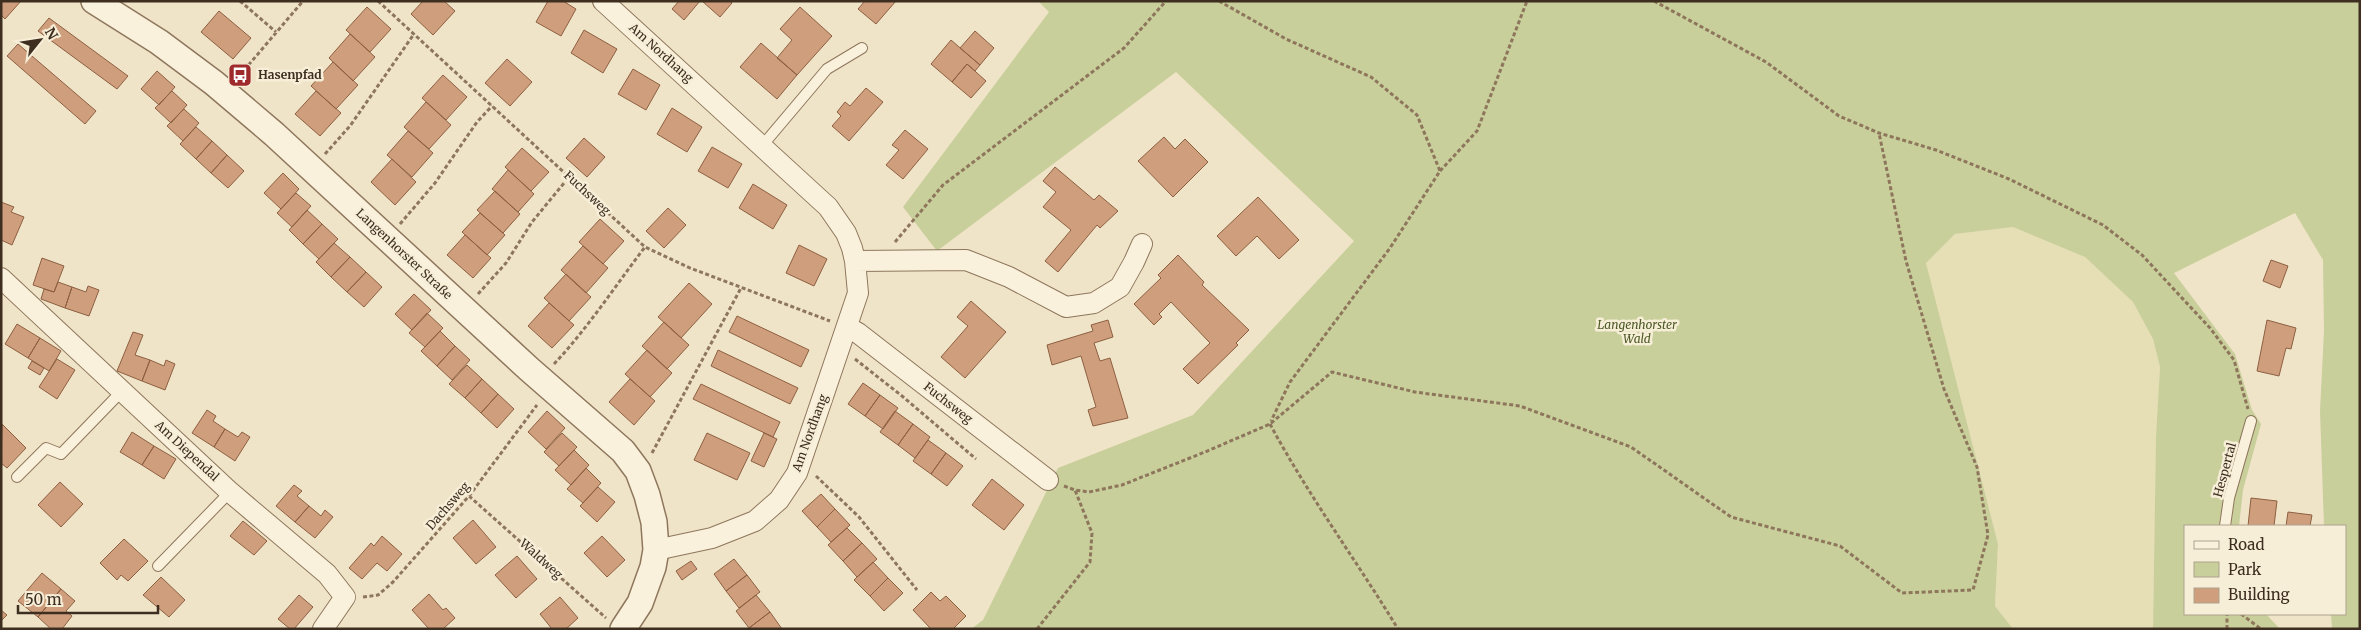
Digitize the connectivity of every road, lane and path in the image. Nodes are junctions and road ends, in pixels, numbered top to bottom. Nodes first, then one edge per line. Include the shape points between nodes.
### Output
1 (94, 1) edge
2 (240, 1) edge
3 (303, 1) edge
4 (378, 1) edge
5 (603, 1) edge
6 (1166, 1) edge
7 (1219, 1) edge
8 (1527, 1) edge
9 (1654, 1) edge
10 (276, 32) junction
11 (414, 34) junction
12 (862, 48) dead end
13 (240, 76) dead end
14 (492, 106) junction
15 (1879, 133) junction
16 (762, 146) junction
17 (321, 158) dead end
18 (1440, 171) junction
19 (570, 177) junction
20 (397, 228) dead end
21 (1142, 244) dead end
22 (645, 247) junction
23 (856, 261) junction
24 (886, 261) junction
25 (1, 278) edge
26 (741, 288) junction
27 (474, 298) dead end
28 (842, 325) junction
29 (850, 355) dead end
30 (551, 368) dead end
31 (122, 390) junction
32 (538, 404) dead end
33 (2251, 422) joint
34 (1270, 424) junction
35 (649, 459) dead end
36 (976, 459) dead end
37 (811, 470) dead end
38 (17, 477) dead end
39 (1048, 480) joint
40 (1075, 490) junction
41 (230, 492) junction
42 (469, 496) junction
43 (2225, 525) edge
44 (656, 550) junction
45 (158, 566) dead end
46 (917, 590) dead end
47 (345, 597) junction
48 (2227, 615) edge
49 (2242, 615) edge
50 (616, 624) edge
51 (324, 629) edge
52 (1037, 629) edge
53 (1398, 629) edge
54 (2227, 629) edge
55 (2261, 629) edge

1 - 44 street, Langenhorster Straße via 159,42 267,128 623,451 638,471 647,496 654,522
2 - 10 path
3 - 10 path
4 - 11 path, Fuchsweg
5 - 16 street, Am Nordhang
6 - 24 path via 1124,48 943,186 888,250
7 - 18 path via 1286,39 1371,77 1417,116
8 - 18 path via 1476,131
9 - 15 path via 1766,62 1839,116
10 - 13 path
11 - 14 path, Fuchsweg
11 - 17 path via 350,126
12 - 16 lane via 827,69
14 - 19 path, Fuchsweg
14 - 20 path, Langenhorster Straße
15 - 33 path via 1936,150 2009,179 2103,225 2119,237 2142,255 2210,328 2234,360
15 - 34 path via 1906,260 1944,389 1976,467 1988,535 1973,590 1902,593 1840,546 1731,517 1631,447 1520,406 1415,392 1332,372
16 - 23 street, Am Nordhang via 828,207 846,233
18 - 34 path via 1390,248 1290,382
19 - 22 path, Fuchsweg
19 - 27 path via 532,222 506,263
21 - 24 street via 1120,287 1094,303 1066,307 1009,277 966,260
22 - 26 path, Fuchsweg
22 - 30 path via 583,332
23 - 24 street
23 - 28 street, Am Nordhang via 858,293
25 - 31 street, Am Diependal
26 - 28 path, Fuchsweg
26 - 35 path
28 - 39 street, Fuchsweg via 858,332
28 - 44 street, Am Nordhang via 797,473 779,500 755,522 712,538
29 - 36 path
31 - 38 lane via 61,454 46,448
31 - 41 street, Am Diependal
32 - 42 path, Dachsweg
33 - 43 lane, Hespertal via 2229,498
34 - 40 path via 1122,485 1089,492
34 - 53 path via 1297,475
37 - 46 path via 859,517
39 - 40 path
40 - 52 path via 1092,533 1090,562
41 - 45 lane
41 - 47 street, Am Diependal via 327,574
42 - 47 path, Dachsweg via 378,595
42 - 50 path, Waldweg
44 - 50 street via 640,602
47 - 51 street
48 - 54 path
49 - 55 path

